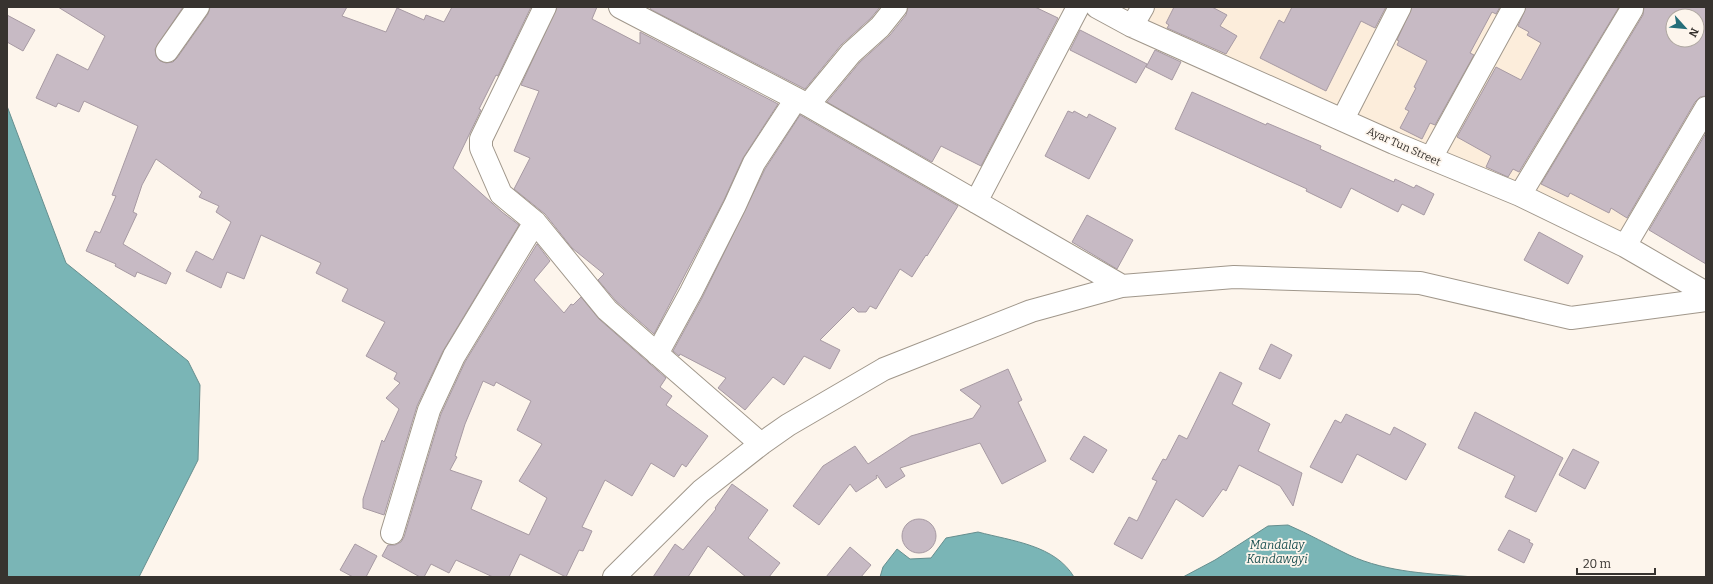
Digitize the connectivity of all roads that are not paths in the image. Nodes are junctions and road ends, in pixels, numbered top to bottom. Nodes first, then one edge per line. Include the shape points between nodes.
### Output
1 (198, 7) edge
2 (545, 7) edge
3 (620, 7) edge
4 (896, 7) edge
5 (1078, 7) edge
6 (1097, 7) edge
7 (1143, 7) edge
8 (1400, 7) edge
9 (1514, 7) edge
10 (1632, 9) dead end
11 (1132, 26) junction
12 (167, 51) dead end
13 (802, 102) junction
14 (1706, 108) edge
15 (1343, 119) junction
16 (1431, 158) junction
17 (1520, 195) junction
18 (976, 202) junction
19 (535, 222) junction
20 (1625, 246) junction
21 (1122, 286) junction
22 (1706, 294) edge
23 (1706, 300) edge
24 (657, 354) junction
25 (761, 444) junction
26 (392, 533) dead end
27 (614, 577) edge

1 - 12 street
2 - 19 street via 481,143 501,194
3 - 13 street
4 - 13 street via 880,27
5 - 18 street
6 - 11 street, Ayar Tun Street
7 - 11 street
8 - 15 street
9 - 16 street
10 - 17 street
11 - 15 street, Ayar Tun Street
13 - 18 street
13 - 24 street via 754,163 698,279
14 - 20 street
15 - 16 street, Ayar Tun Street
16 - 17 street, Ayar Tun Street
17 - 20 street, Ayar Tun Street
18 - 21 street
19 - 24 street via 607,310
19 - 26 street via 454,356 429,410
20 - 22 street, Ayar Tun Street
21 - 23 street via 1234,277 1420,283 1571,318
21 - 25 street via 1031,311 884,369 788,425
24 - 25 street
25 - 27 street via 701,490

